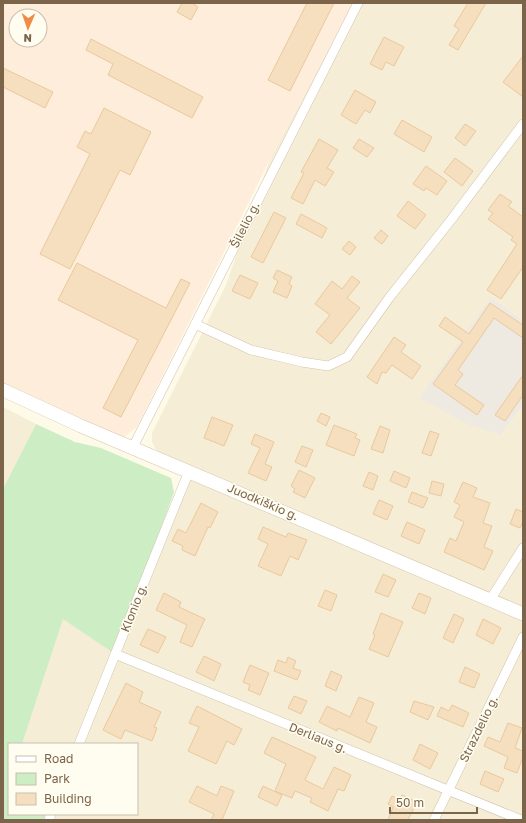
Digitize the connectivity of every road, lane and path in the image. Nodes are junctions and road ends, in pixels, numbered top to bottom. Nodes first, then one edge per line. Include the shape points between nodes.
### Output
1 (358, 3) edge
2 (523, 124) edge
3 (195, 324) junction
4 (3, 390) edge
5 (133, 447) junction
6 (189, 471) junction
7 (523, 548) edge
8 (490, 600) junction
9 (523, 614) edge
10 (523, 638) edge
11 (115, 654) junction
12 (79, 743) edge
13 (448, 792) junction
14 (434, 820) edge
15 (521, 820) edge

1 - 3 street, Šilelio g.
2 - 3 street via 389,298 347,357 328,366 302,362 251,350
3 - 5 street, Šilelio g.
4 - 5 street, Juodkiškio g.
5 - 6 street, Juodkiškio g.
6 - 8 street, Juodkiškio g.
6 - 11 street, Klonio g.
7 - 8 street
8 - 9 street, Juodkiškio g.
10 - 13 street, Strazdelio g.
11 - 12 street, Klonio g.
11 - 13 street, Derliaus g.
13 - 14 street, Strazdelio g.
13 - 15 street, Derliaus g.

